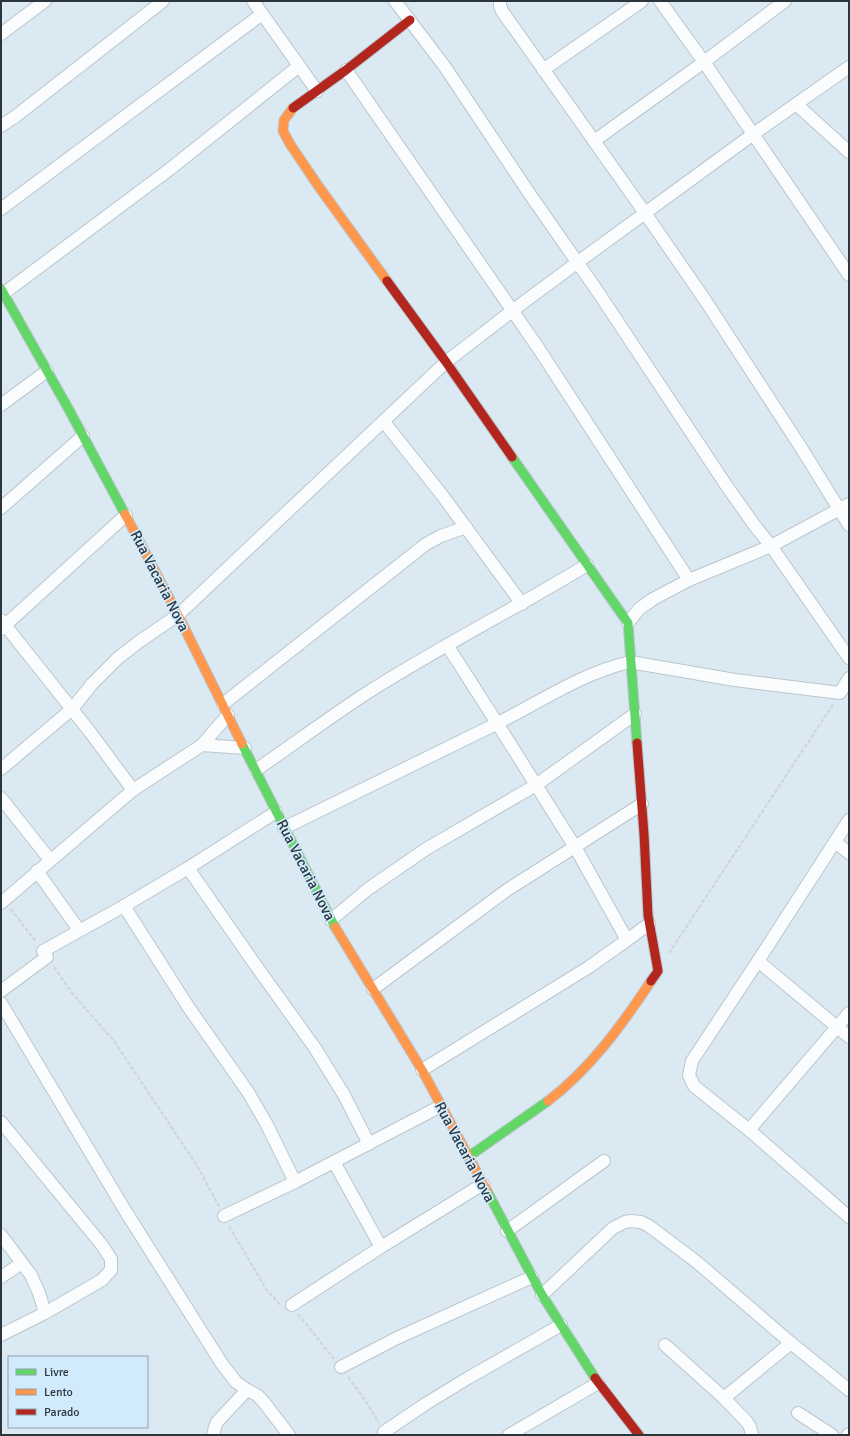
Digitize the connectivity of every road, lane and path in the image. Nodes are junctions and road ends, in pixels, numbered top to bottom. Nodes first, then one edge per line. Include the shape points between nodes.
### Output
1 (45, 1) edge
2 (163, 1) edge
3 (253, 1) edge
4 (395, 1) edge
5 (500, 1) edge
6 (642, 1) edge
7 (660, 1) edge
8 (785, 1) edge
9 (262, 14) junction
10 (410, 20) junction
11 (1, 34) edge
12 (704, 62) junction
13 (299, 66) junction
14 (849, 66) edge
15 (346, 70) junction
16 (543, 70) junction
17 (317, 91) junction
18 (796, 104) junction
19 (1, 126) edge
20 (752, 135) junction
21 (594, 141) junction
22 (849, 152) edge
23 (1, 208) edge
24 (645, 213) junction
25 (578, 262) junction
26 (849, 275) edge
27 (2, 292) edge
28 (512, 310) junction
29 (446, 362) junction
30 (46, 371) junction
31 (1, 405) edge
32 (384, 422) junction
33 (83, 436) junction
34 (844, 506) edge
35 (1, 508) edge
36 (126, 515) junction
37 (849, 524) edge
38 (466, 528) junction
39 (771, 546) junction
40 (587, 565) junction
41 (689, 580) junction
42 (522, 604) junction
43 (178, 615) junction
44 (628, 623) junction
45 (2, 625) edge
46 (447, 645) junction
47 (849, 658) edge
48 (630, 662) junction
49 (849, 678) edge
50 (840, 693) junction
51 (223, 704) junction
52 (72, 709) junction
53 (635, 714) junction
54 (228, 715) junction
55 (498, 723) junction
56 (202, 744) junction
57 (245, 748) junction
58 (1, 769) edge
59 (256, 770) junction
60 (536, 785) junction
61 (133, 790) junction
62 (1, 798) edge
63 (642, 804) junction
64 (276, 812) junction
65 (849, 820) edge
66 (284, 828) junction
67 (835, 842) junction
68 (575, 847) junction
69 (849, 853) edge
70 (50, 860) junction
71 (188, 868) junction
72 (37, 871) junction
73 (3, 901) edge
74 (124, 906) junction
75 (331, 920) junction
76 (649, 924) junction
77 (78, 930) junction
78 (627, 940) junction
79 (45, 954) junction
80 (758, 961) junction
81 (658, 971) junction
82 (373, 989) junction
83 (1, 991) edge
84 (1, 1003) edge
85 (849, 1012) edge
86 (837, 1027) junction
87 (849, 1037) edge
88 (422, 1070) junction
89 (441, 1106) junction
90 (1, 1122) edge
91 (749, 1130) junction
92 (369, 1144) junction
93 (468, 1157) junction
94 (604, 1161) dead end
95 (334, 1162) junction
96 (295, 1182) junction
97 (482, 1184) junction
98 (224, 1216) junction
99 (849, 1217) edge
100 (507, 1231) junction
101 (1, 1235) edge
102 (381, 1247) junction
103 (22, 1263) junction
104 (1, 1277) edge
105 (532, 1278) junction
106 (542, 1295) junction
107 (292, 1305) joint
108 (45, 1313) junction
109 (561, 1325) junction
110 (1, 1335) edge
111 (791, 1343) junction
112 (665, 1345) dead end
113 (340, 1367) dead end
114 (598, 1383) junction
115 (247, 1390) junction
116 (849, 1390) edge
117 (724, 1398) junction
118 (798, 1413) dead end
119 (634, 1434) edge
120 (213, 1435) edge
121 (289, 1435) edge
122 (385, 1435) edge
123 (508, 1435) edge
124 (752, 1435) edge
125 (832, 1435) edge

1 - 11 street
2 - 19 street
3 - 9 street
4 - 10 street
5 - 16 street via 502,11
6 - 16 street
7 - 12 street
8 - 12 street
9 - 13 street
9 - 23 street
10 - 15 street
10 - 25 street
12 - 20 street
12 - 21 street
13 - 17 street
13 - 27 street via 170,169
14 - 18 street
15 - 17 street
15 - 28 street
16 - 21 street
17 - 29 street via 286,115 283,125 285,137
18 - 20 street
18 - 22 street
20 - 24 street
20 - 26 street
21 - 24 street
24 - 25 street
24 - 34 street via 800,446
25 - 28 street
25 - 39 street via 728,488
27 - 30 street, Rua Vacaria Nova
28 - 29 street
28 - 41 street
29 - 32 street
29 - 40 street
30 - 31 street
30 - 33 street, Rua Vacaria Nova
32 - 38 street
32 - 43 street
33 - 35 street
33 - 36 street, Rua Vacaria Nova
34 - 37 street
34 - 39 street
36 - 43 street, Rua Vacaria Nova
36 - 45 street
38 - 42 street
38 - 51 street via 426,544
39 - 41 street
39 - 47 street
40 - 42 street
40 - 44 street
41 - 44 street via 639,609
42 - 46 street
43 - 51 street, Rua Vacaria Nova
43 - 52 street via 111,665
44 - 48 street
45 - 52 street
46 - 55 street
46 - 59 street via 370,691
48 - 50 street via 735,680
48 - 53 street
48 - 55 street via 586,676
49 - 50 street
50 - 81 path
51 - 54 street, Rua Vacaria Nova
52 - 58 street
52 - 61 street
53 - 60 street
53 - 63 street
54 - 56 street
54 - 57 street, Rua Vacaria Nova
55 - 60 street
55 - 66 street
56 - 57 street
56 - 61 street
57 - 59 street, Rua Vacaria Nova
59 - 64 street, Rua Vacaria Nova
60 - 68 street
60 - 75 street via 426,849 368,888
61 - 70 street
62 - 70 street
63 - 68 street
63 - 76 street
64 - 66 street, Rua Vacaria Nova
64 - 71 street
65 - 67 street
66 - 75 street, Rua Vacaria Nova
67 - 69 street
67 - 80 street
68 - 78 street
68 - 82 street via 507,890
70 - 72 street
71 - 74 street
71 - 92 street via 315,1048 344,1095
72 - 73 street
72 - 77 street
73 - 79 path
74 - 77 street
74 - 96 street via 189,1008 248,1092
75 - 82 street, Rua Vacaria Nova
76 - 78 street
76 - 81 street
77 - 79 street
78 - 88 street via 589,967
79 - 83 street
79 - 98 path via 72,993 114,1041 196,1164
80 - 86 street
80 - 91 street via 692,1061 689,1075 694,1086
81 - 93 street via 632,1010 578,1075 541,1106
82 - 88 street, Rua Vacaria Nova
84 - 115 street via 126,1212 222,1364 236,1382
85 - 86 street
86 - 87 street
86 - 91 street
88 - 89 street, Rua Vacaria Nova
89 - 92 street
89 - 93 street, Rua Vacaria Nova
90 - 108 street via 111,1259 111,1270 102,1280
91 - 99 street
92 - 95 street
93 - 97 street, Rua Vacaria Nova
94 - 100 street
95 - 96 street
95 - 102 street
96 - 98 street
97 - 100 street, Rua Vacaria Nova
97 - 102 street
98 - 107 path via 266,1289 280,1306
100 - 105 street, Rua Vacaria Nova
101 - 103 street
102 - 107 street
103 - 104 street
103 - 108 street via 31,1275
105 - 106 street, Rua Vacaria Nova
105 - 113 street via 397,1338
106 - 109 street, Rua Vacaria Nova
106 - 111 street via 613,1228 625,1222 636,1221 654,1229 698,1263
108 - 110 street
109 - 114 street, Rua Vacaria Nova
109 - 122 street via 434,1399 384,1432
111 - 116 street
111 - 117 street
112 - 117 street
114 - 119 street, Rua Vacaria Nova
114 - 123 street
115 - 120 street via 217,1422
115 - 121 street via 263,1401
117 - 124 street via 747,1422
118 - 125 street

